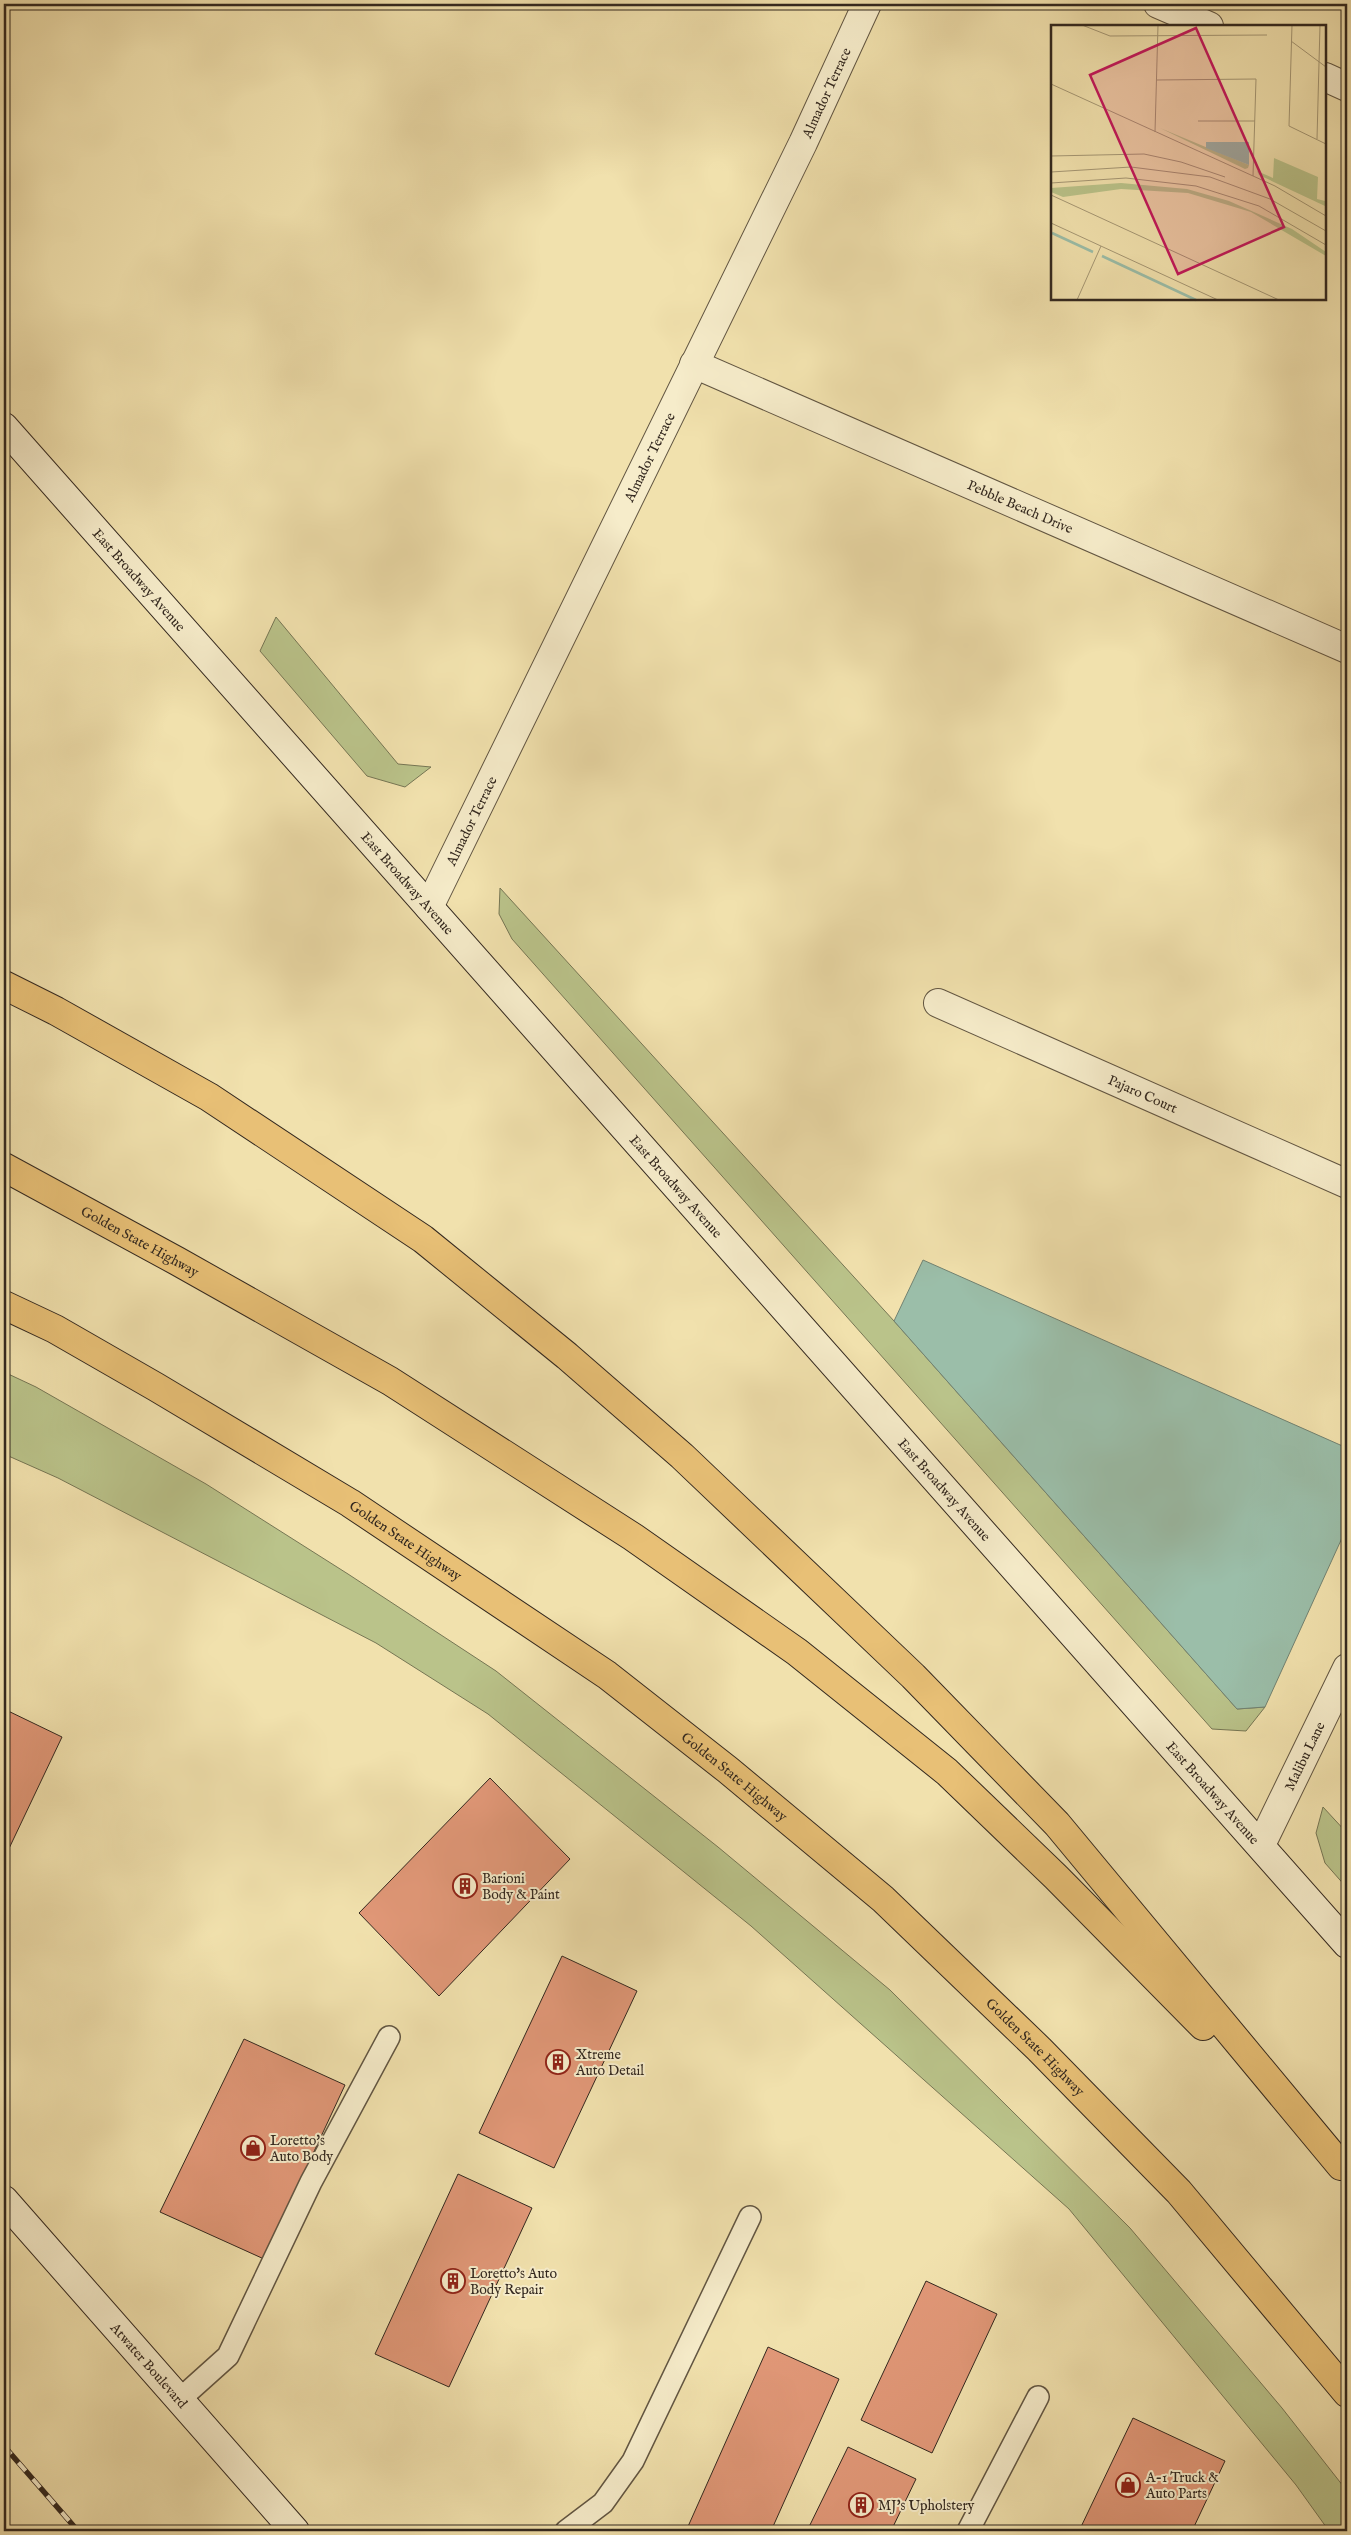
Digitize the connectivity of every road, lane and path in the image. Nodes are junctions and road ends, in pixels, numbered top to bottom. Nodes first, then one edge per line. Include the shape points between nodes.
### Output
1 (867, 4) edge
2 (1158, 4) edge
3 (1208, 25) edge
4 (1326, 77) edge
5 (1347, 86) edge
6 (694, 364) junction
7 (4, 428) edge
8 (1347, 649) edge
9 (429, 907) junction
10 (4, 985) edge
11 (938, 1003) dead end
12 (4, 1168) edge
13 (1347, 1184) edge
14 (4, 1305) edge
15 (1347, 1668) edge
16 (1261, 1845) junction
17 (1347, 1944) edge
18 (388, 2037) dead end
19 (1344, 2170) edge
20 (4, 2200) edge
21 (750, 2217) dead end
22 (1347, 2393) edge
23 (1038, 2397) dead end
24 (179, 2400) junction
25 (295, 2531) edge
26 (566, 2531) edge
27 (968, 2531) edge

1 - 6 main road, Almador Terrace via 803,143
2 - 3 main road
4 - 5 main road
6 - 8 main road, Pebble Beach Drive
6 - 9 main road, Almador Terrace
7 - 9 main road, East Broadway Avenue
9 - 16 main road, East Broadway Avenue
10 - 19 highway via 56,1010 209,1097 423,1239 567,1356 682,1456 913,1676 1057,1824
11 - 13 main road, Pajaro Court
12 - 19 highway, Golden State Highway via 390,1381 633,1537 797,1652 947,1772 1056,1877
14 - 22 highway, Golden State Highway via 55,1329 156,1387 350,1504 607,1675 728,1770 883,1899 1039,2049 1179,2192
15 - 16 main road, Malibu Lane
16 - 17 main road, East Broadway Avenue
18 - 24 lane via 311,2182 228,2356
20 - 24 main road, Atwater Boulevard
21 - 26 lane via 633,2461 603,2502
23 - 27 lane
24 - 25 main road, Atwater Boulevard

